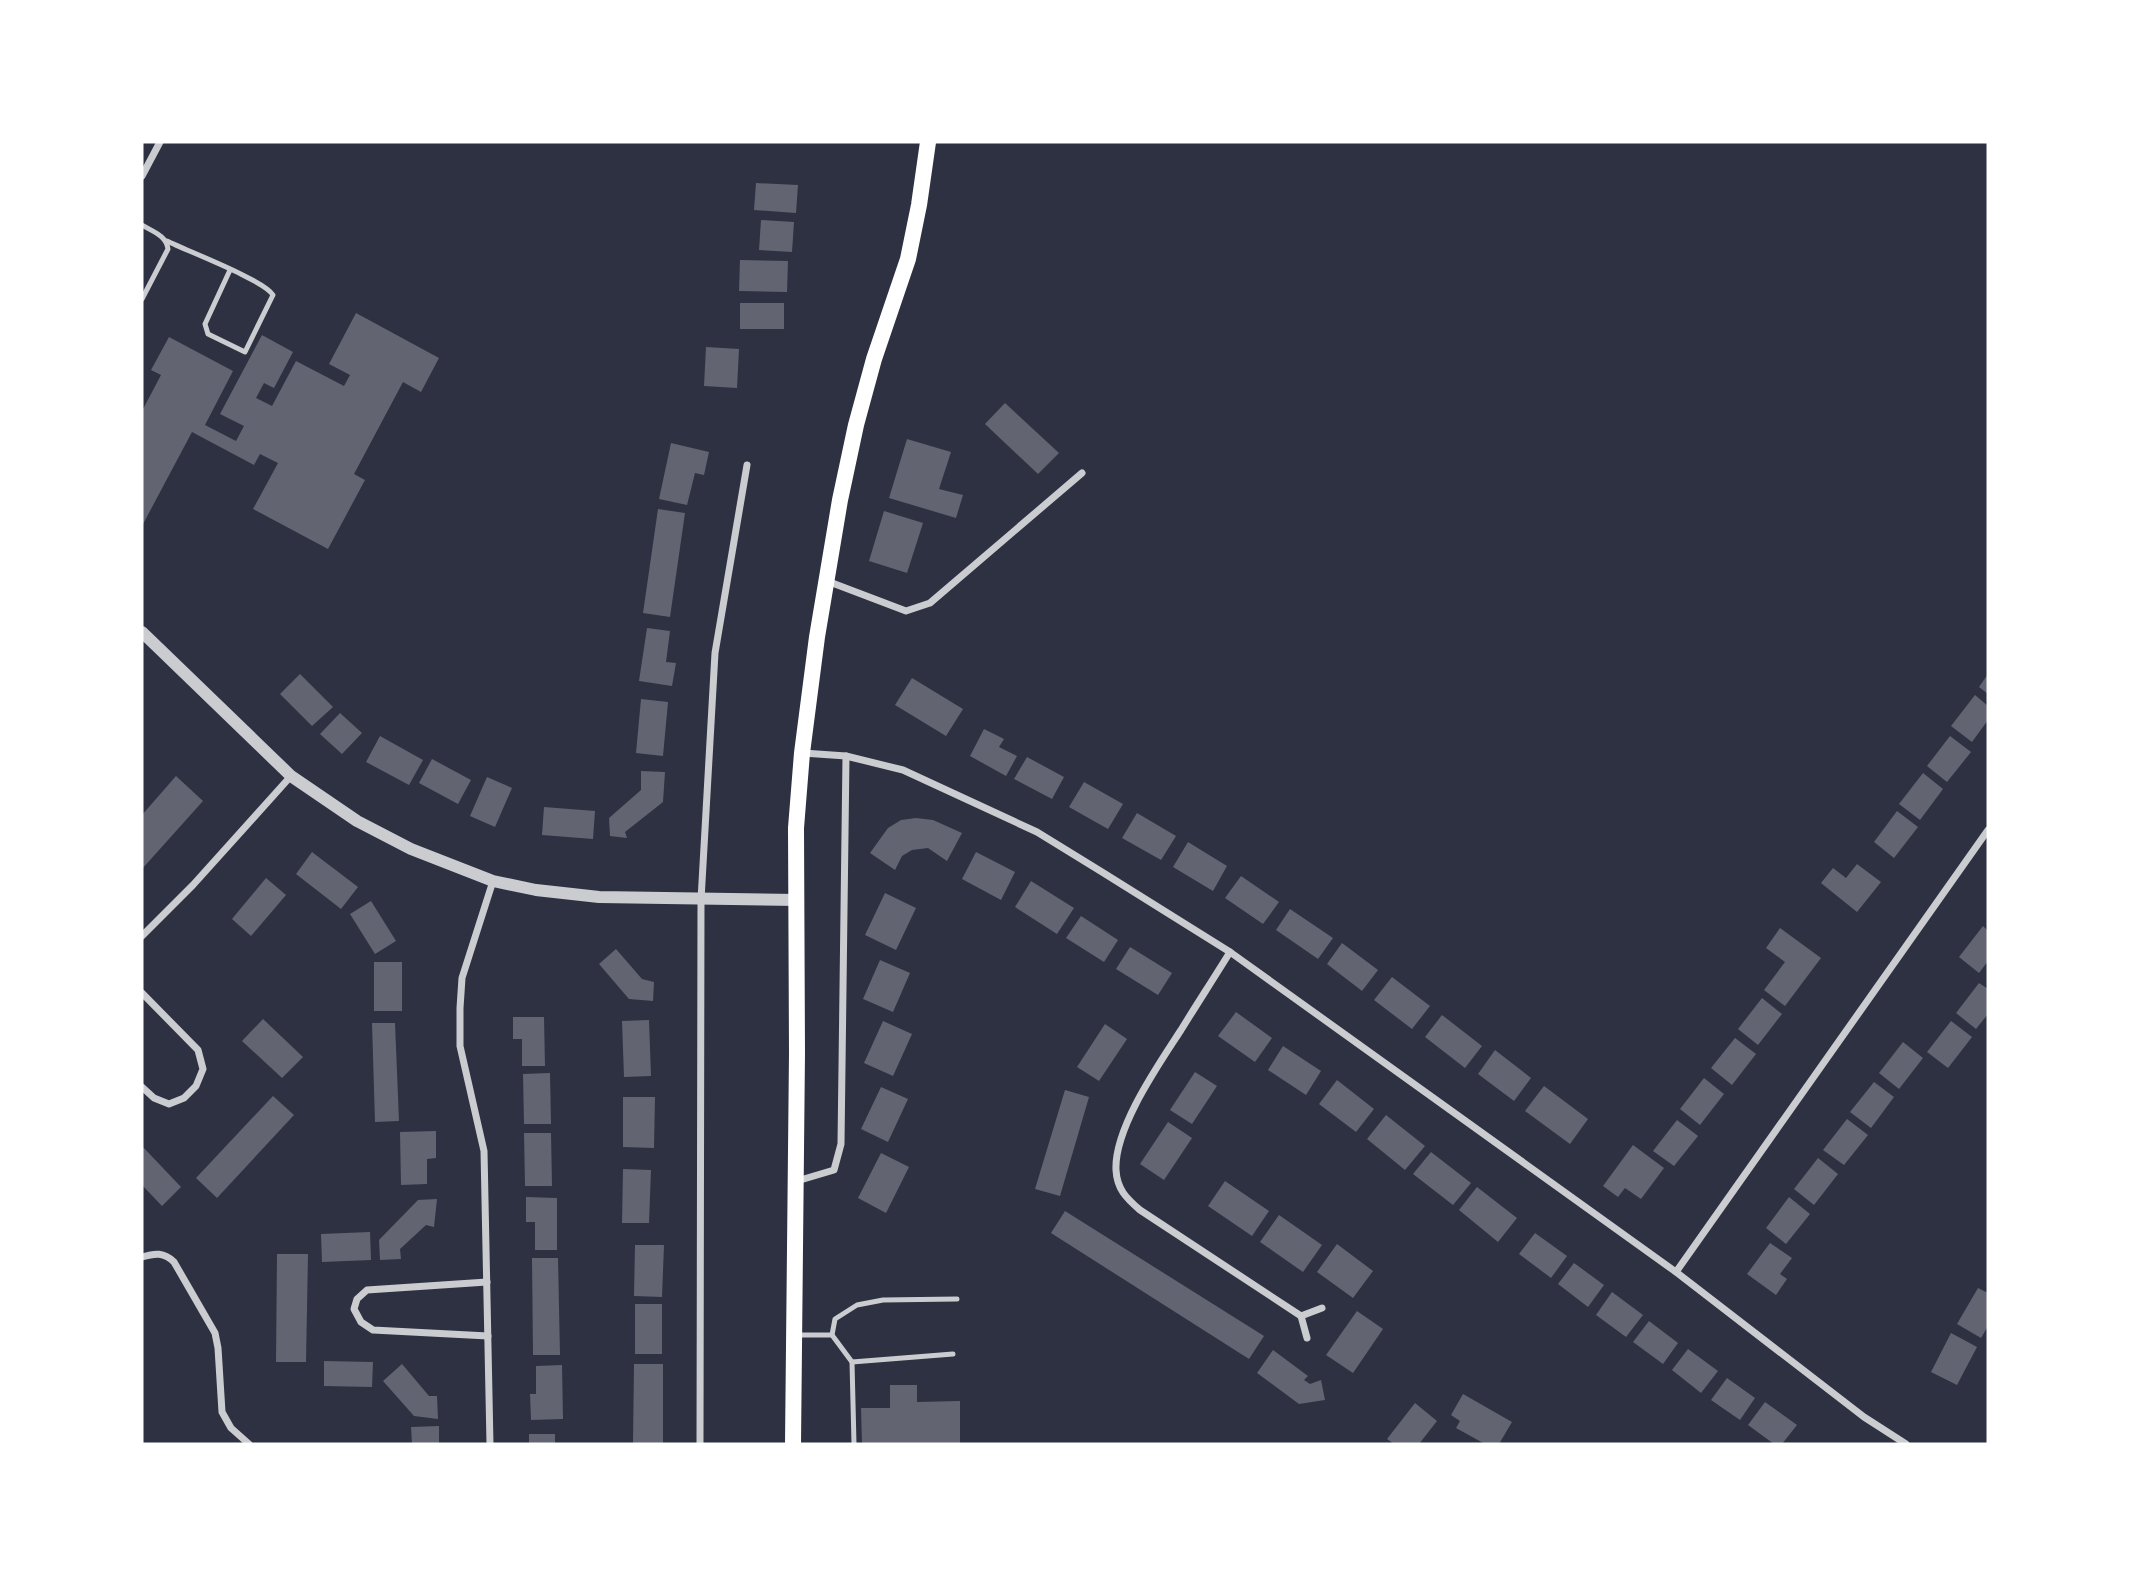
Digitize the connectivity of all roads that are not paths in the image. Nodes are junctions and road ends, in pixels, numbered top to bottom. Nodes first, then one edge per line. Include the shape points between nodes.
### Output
1 (160, 142) edge
2 (928, 142) edge
3 (142, 176) edge
4 (142, 225) edge
5 (167, 241) junction
6 (230, 270) junction
7 (142, 299) edge
8 (747, 465) dead end
9 (1082, 473) dead end
10 (826, 581) junction
11 (142, 632) edge
12 (803, 752) junction
13 (846, 756) junction
14 (291, 776) junction
15 (1988, 830) edge
16 (493, 881) junction
17 (701, 900) junction
18 (797, 900) junction
19 (142, 936) edge
20 (1230, 953) junction
21 (142, 993) edge
22 (142, 1087) edge
23 (795, 1182) junction
24 (142, 1257) edge
25 (1676, 1272) junction
26 (487, 1282) junction
27 (957, 1299) dead end
28 (1322, 1308) dead end
29 (1301, 1316) junction
30 (794, 1335) junction
31 (832, 1335) junction
32 (488, 1336) junction
33 (1307, 1338) dead end
34 (953, 1354) dead end
35 (852, 1362) junction
36 (249, 1444) edge
37 (490, 1444) edge
38 (700, 1444) edge
39 (793, 1444) edge
40 (854, 1444) edge
41 (1906, 1444) edge

1 - 3 street
2 - 10 highway via 908,259 856,425
4 - 5 lane
5 - 6 lane
5 - 7 lane via 168,249
6 - 6 lane via 273,295 245,352 208,334 205,324
8 - 17 street via 715,653
9 - 10 street via 930,603 906,611
10 - 12 highway
11 - 14 street
12 - 13 street
12 - 18 highway via 796,828
13 - 20 street via 903,770 1037,832
13 - 23 street via 841,1144 834,1170
14 - 16 street via 357,821 411,849
14 - 19 street
15 - 25 street
16 - 17 street via 599,897
16 - 26 street via 462,978 460,1008 460,1045 484,1151
17 - 18 street
17 - 38 street
18 - 23 highway
20 - 25 street
20 - 29 street via 1129,1118 1116,1167 1118,1183 1124,1197 1140,1210
21 - 22 street via 198,1049 203,1069 196,1086 169,1104
23 - 30 highway
24 - 36 street via 157,1253 174,1262 215,1333 222,1412
25 - 41 street via 1864,1417
26 - 32 street
26 - 32 street via 367,1290 354,1309 361,1322 373,1330
27 - 31 lane via 857,1305 835,1319
28 - 29 street
29 - 33 street
30 - 31 lane
30 - 39 highway
31 - 35 lane
32 - 37 street
34 - 35 lane
35 - 40 lane

